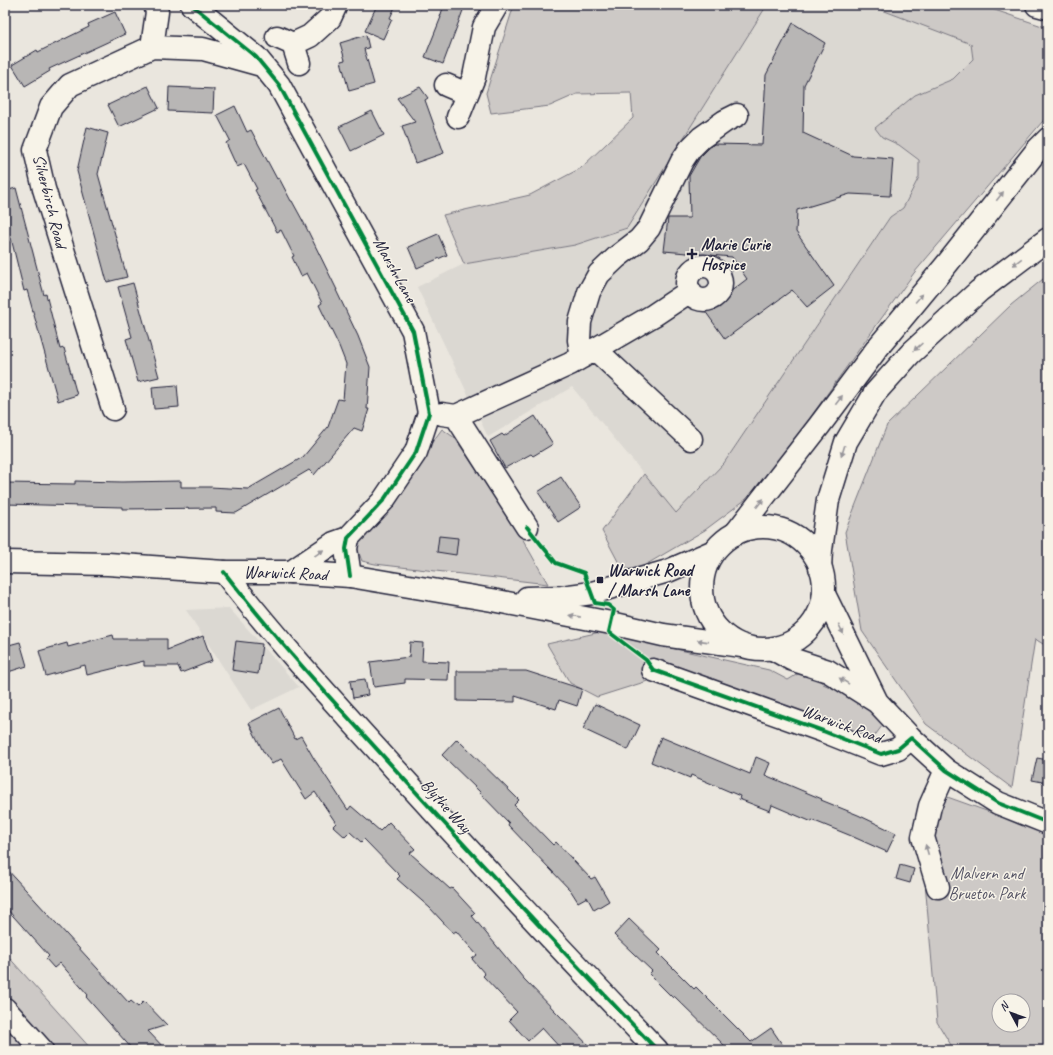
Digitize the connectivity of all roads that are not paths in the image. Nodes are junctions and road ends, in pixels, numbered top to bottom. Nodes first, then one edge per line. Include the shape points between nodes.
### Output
1 (155, 5) edge
2 (192, 5) edge
3 (336, 5) edge
4 (497, 5) edge
5 (1037, 5) edge
6 (1048, 8) edge
7 (152, 47) junction
8 (290, 48) dead end
9 (262, 66) junction
10 (446, 85) dead end
11 (467, 94) junction
12 (737, 115) dead end
13 (458, 117) dead end
14 (1048, 139) edge
15 (1048, 239) edge
16 (690, 291) dead end
17 (589, 353) junction
18 (113, 409) dead end
19 (429, 413) junction
20 (456, 416) junction
21 (691, 439) dead end
22 (527, 527) dead end
23 (735, 534) junction
24 (348, 538) junction
25 (714, 551) junction
26 (5, 562) edge
27 (820, 568) junction
28 (224, 572) junction
29 (291, 572) junction
30 (350, 576) junction
31 (824, 594) junction
32 (492, 600) junction
33 (742, 646) junction
34 (772, 649) junction
35 (653, 670) dead end
36 (877, 702) junction
37 (911, 738) junction
38 (946, 770) junction
39 (1048, 823) edge
40 (938, 888) dead end
41 (5, 1009) edge
42 (42, 1050) edge
43 (656, 1050) edge

1 - 7 main road via 157,12
2 - 9 main road, Marsh Lane via 250,52
3 - 8 main road via 330,18 310,36
4 - 11 main road via 484,27 474,77
5 - 6 main road
7 - 9 main road, Silverbirch Road via 204,49
7 - 18 main road, Silverbirch Road via 70,85 51,107 35,150 44,189
9 - 19 main road, Marsh Lane via 279,85 413,330
10 - 11 main road
11 - 13 main road
12 - 17 main road via 701,138 690,149 649,228 639,240 599,274 589,292 580,322 579,340
23 -> 14 main road via 879,346
15 -> 27 main road via 979,291 911,353 875,393 846,442 834,478 828,500
16 - 17 main road
17 - 20 main road
17 - 21 main road
19 - 20 main road
19 - 24 main road, Marsh Lane via 416,452 383,501
20 - 22 main road
23 - 25 main road
23 - 27 main road via 755,528 776,528 795,536 810,550
29 -> 24 main road, Marsh Lane via 334,543
24 - 30 main road via 346,549
25 - 32 main road, Warwick Road via 668,571 592,593
25 - 33 main road via 705,568 702,587 704,606 712,623 725,637
26 - 28 main road, Warwick Road via 108,564
27 - 31 main road
28 - 29 main road, Warwick Road
28 - 43 main road, Blythe Way via 319,686
29 - 30 main road, Warwick Road
30 - 32 main road, Warwick Road
31 - 34 main road via 819,613 808,630 791,642
31 -> 36 main road, Warwick Road
33 -> 32 main road, Warwick Road via 663,636 611,623
33 - 34 main road
36 -> 34 main road, Warwick Road via 828,671 791,659
35 - 37 main road, Warwick Road via 882,754 898,749
36 - 37 main road, Warwick Road
37 - 38 main road, Warwick Road
38 - 39 main road, Warwick Road via 998,803
40 -> 38 main road via 924,837 930,806
41 - 42 main road

